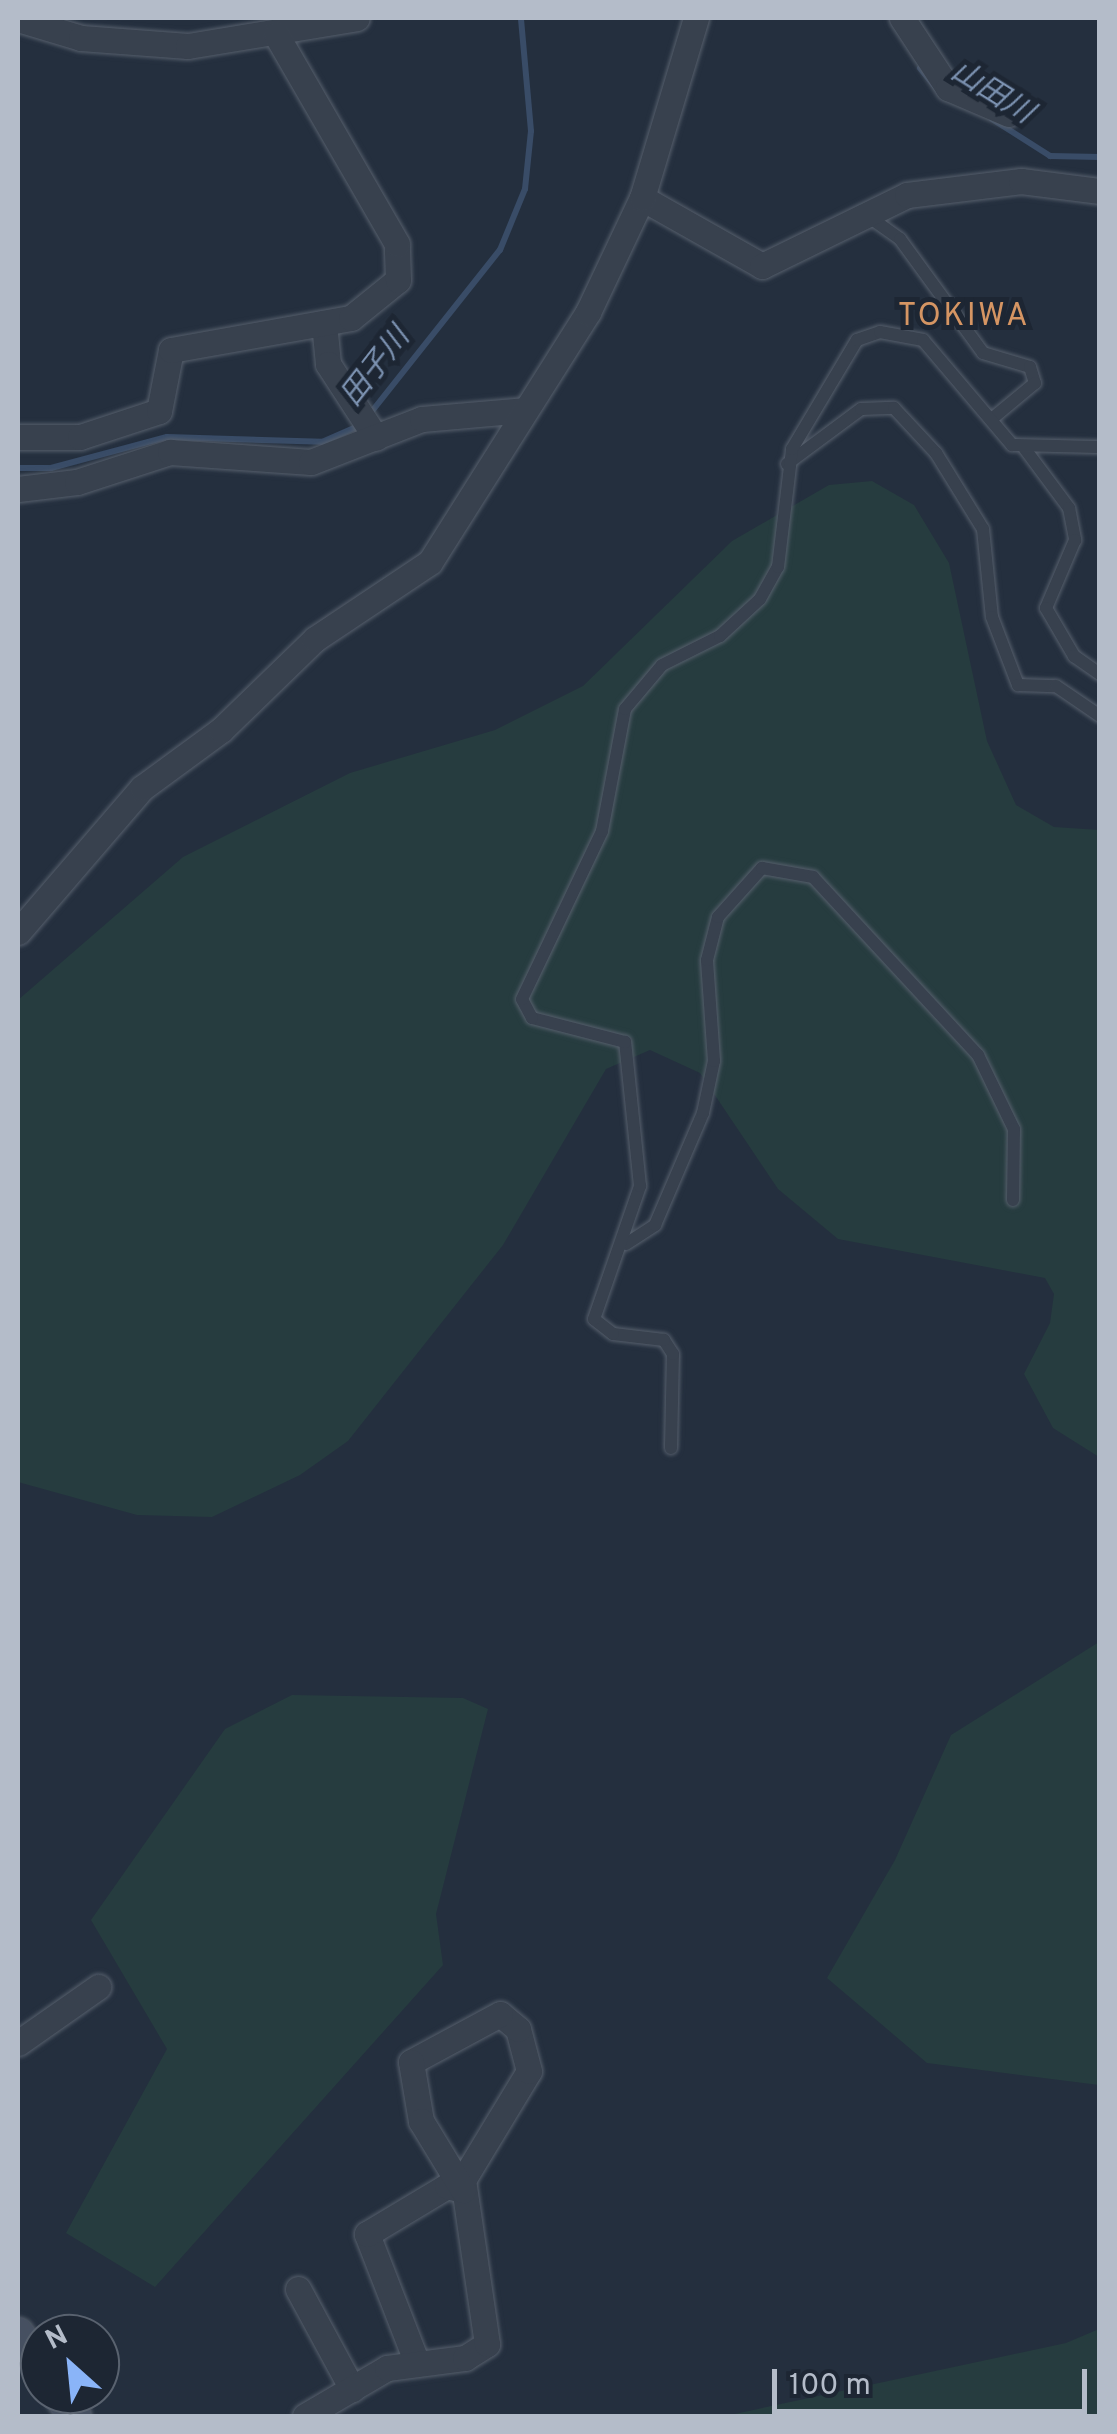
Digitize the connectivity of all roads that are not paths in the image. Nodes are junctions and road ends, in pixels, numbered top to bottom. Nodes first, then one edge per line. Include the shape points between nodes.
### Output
1 (357, 18) edge
2 (696, 18) edge
3 (902, 18) edge
4 (18, 19) edge
5 (276, 34) junction
6 (1009, 114) dead end
7 (1100, 191) edge
8 (642, 198) junction
9 (863, 213) junction
10 (324, 324) junction
11 (524, 410) junction
12 (994, 416) junction
13 (374, 436) junction
14 (18, 437) edge
15 (1100, 447) edge
16 (1025, 449) junction
17 (787, 464) junction
18 (18, 489) edge
19 (1100, 674) edge
20 (1100, 716) edge
21 (18, 932) edge
22 (1012, 1200) dead end
23 (626, 1244) junction
24 (671, 1448) dead end
25 (98, 1987) dead end
26 (18, 2043) edge
27 (463, 2190) junction
28 (298, 2288) dead end
29 (416, 2358) junction
30 (352, 2389) junction
31 (305, 2416) edge

1 - 5 street
2 - 8 street
3 - 6 street via 948,88
4 - 5 street via 151,46
5 - 10 street via 403,257 398,280 370,310
7 - 9 street via 1022,180 908,195
8 - 9 street via 762,266
8 - 11 street via 588,312
9 - 12 lane via 900,240 983,353 1030,367 1035,383
10 - 13 street via 328,364
10 - 14 street via 183,344 165,358 159,411 80,437
11 - 13 street via 422,418
11 - 21 street via 430,562 315,639 221,730 130,799
12 - 16 lane
12 - 17 lane via 939,351 880,332 849,350
13 - 18 street via 293,464 170,452 76,482
15 - 16 lane
16 - 19 lane via 1069,508 1075,540 1046,608 1074,656
17 - 20 lane via 861,409 894,408 936,453 982,529 992,617 1018,686 1056,686
17 - 23 lane via 778,567 742,620 662,665 625,709 602,831 522,999 532,1018 625,1042 640,1166
22 - 23 lane via 1014,1130 978,1055 813,878 762,868 718,917 707,960 714,1062 703,1112 655,1225
23 - 24 lane via 594,1319 613,1334 664,1340 673,1354
25 - 26 street
27 - 27 street via 421,2121 411,2062 500,2014 518,2030 529,2071
27 - 29 street via 487,2344 465,2358
27 - 29 street via 447,2186 367,2234
28 - 30 street
29 - 30 street
30 - 31 street

